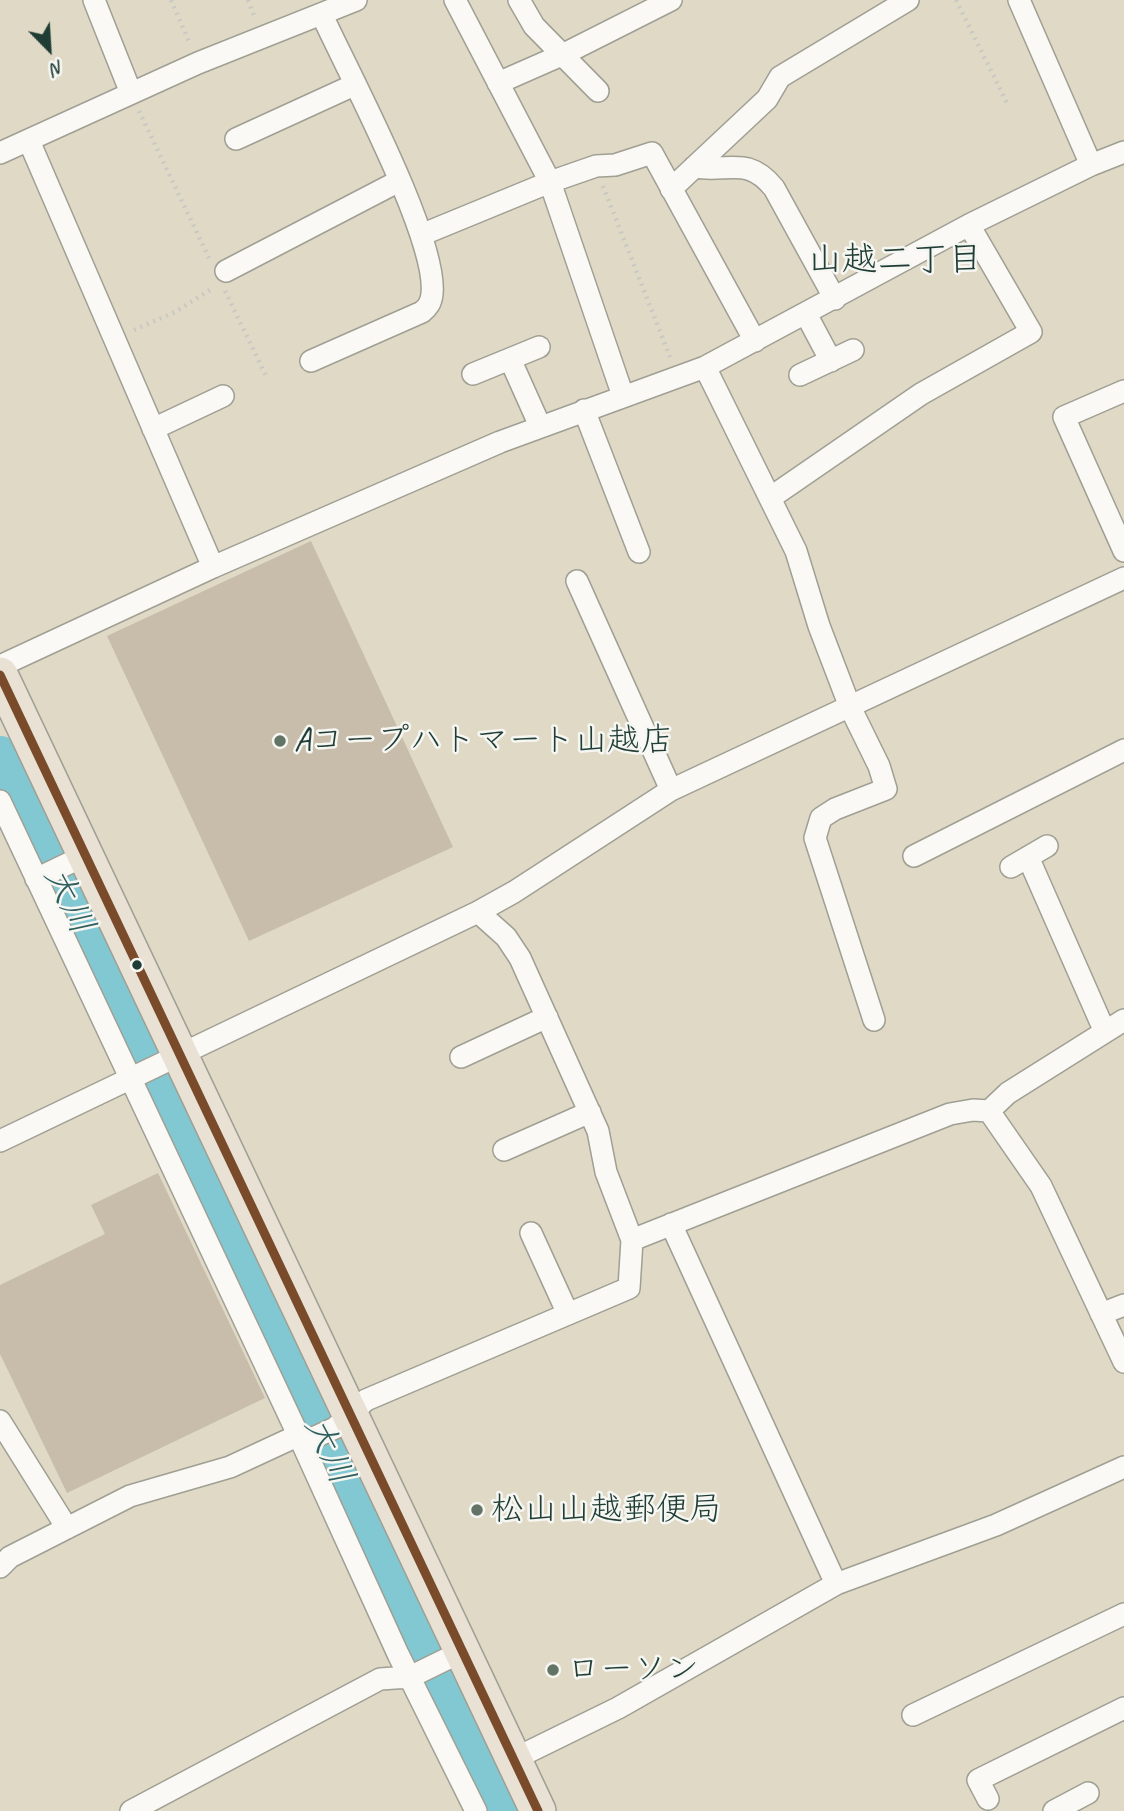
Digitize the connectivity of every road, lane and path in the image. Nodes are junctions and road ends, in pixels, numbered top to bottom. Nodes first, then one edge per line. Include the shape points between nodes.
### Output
1 (94, 0) edge
2 (171, 0) edge
3 (356, 0) edge
4 (454, 0) edge
5 (519, 0) edge
6 (671, 0) edge
7 (908, 0) edge
8 (956, 0) edge
9 (1019, 0) edge
10 (325, 9) edge
11 (564, 54) junction
12 (198, 63) junction
13 (498, 83) junction
14 (354, 85) junction
15 (598, 91) dead end
16 (131, 93) junction
17 (1007, 103) dead end
18 (236, 139) dead end
19 (29, 141) junction
20 (1124, 152) edge
21 (0, 153) edge
22 (1091, 165) junction
23 (596, 166) junction
24 (694, 167) junction
25 (399, 181) junction
26 (550, 182) junction
27 (671, 189) junction
28 (970, 225) junction
29 (421, 235) junction
30 (223, 277) junction
31 (835, 299) junction
32 (806, 314) junction
33 (114, 339) junction
34 (755, 341) junction
35 (539, 347) dead end
36 (853, 349) dead end
37 (510, 359) junction
38 (311, 360) dead end
39 (831, 360) junction
40 (705, 367) junction
41 (473, 374) dead end
42 (800, 375) dead end
43 (678, 377) junction
44 (267, 378) dead end
45 (1124, 391) edge
46 (223, 396) dead end
47 (623, 396) junction
48 (584, 410) junction
49 (540, 426) junction
50 (153, 429) junction
51 (770, 498) junction
52 (1124, 551) edge
53 (639, 552) dead end
54 (213, 568) junction
55 (1124, 578) edge
56 (578, 581) dead end
57 (0, 666) edge
58 (0, 675) edge
59 (850, 707) junction
60 (1124, 750) edge
61 (671, 790) junction
62 (0, 801) edge
63 (5, 824) edge
64 (1047, 846) dead end
65 (914, 856) dead end
66 (77, 859) junction
67 (40, 878) junction
68 (478, 912) junction
69 (547, 1017) junction
70 (874, 1020) dead end
71 (1124, 1020) edge
72 (1105, 1032) junction
73 (169, 1057) junction
74 (461, 1057) dead end
75 (134, 1074) junction
76 (989, 1111) junction
77 (590, 1112) junction
78 (0, 1141) edge
79 (504, 1150) dead end
80 (671, 1224) junction
81 (531, 1233) dead end
82 (632, 1240) junction
83 (1124, 1305) edge
84 (568, 1314) junction
85 (1101, 1314) junction
86 (1124, 1362) edge
87 (0, 1421) edge
88 (342, 1423) junction
89 (304, 1439) junction
90 (1124, 1467) edge
91 (67, 1528) junction
92 (0, 1567) edge
93 (836, 1584) junction
94 (1124, 1614) edge
95 (451, 1657) junction
96 (413, 1675) junction
97 (1124, 1707) edge
98 (913, 1715) dead end
99 (514, 1759) junction
100 (1088, 1793) dead end
101 (988, 1799) dead end
102 (1058, 1810) edge
103 (131, 1811) edge
104 (476, 1811) edge
105 (538, 1811) edge

1 - 16 street
2 - 12 path
3 - 10 street
4 - 13 street
5 - 11 street via 534,26
6 - 11 street
7 - 24 street via 780,77 768,99
8 - 17 path
9 - 22 street
10 - 12 street
10 - 14 street
11 - 13 street
11 - 15 street
12 - 16 street
13 - 26 street
14 - 18 street
14 - 25 street
16 - 19 street
16 - 30 path
19 - 21 street
19 - 33 street
20 - 22 street
22 - 28 street
23 - 26 street
23 - 27 street via 652,153
23 - 43 path
24 - 27 street
24 - 31 street via 736,166 763,174
25 - 29 street
25 - 30 street
26 - 29 street
26 - 47 street
27 - 34 street
28 - 31 street
28 - 51 street via 1031,332 921,394
29 - 38 street via 432,293 429,305
30 - 33 path via 175,312
30 - 44 path
31 - 32 street
32 - 34 street
32 - 39 street
33 - 50 street
34 - 40 street
35 - 37 street
36 - 39 street
37 - 41 street
37 - 49 street
39 - 42 street
40 - 43 street
40 - 51 street
43 - 47 street
45 - 52 street via 1064,417
46 - 50 street
47 - 48 street
48 - 49 street
48 - 53 street
49 - 54 street
50 - 54 street
51 - 59 street via 796,551
54 - 57 street
55 - 59 street
56 - 61 street
58 - 66 highway
59 - 61 street
59 - 70 street via 886,789 821,818 815,838
60 - 65 street
61 - 68 street
62 - 63 street
63 - 67 street
64 - 72 street via 1019,862
66 - 67 street
66 - 73 highway
67 - 75 street
68 - 69 street via 506,937 520,958
68 - 73 street
69 - 74 street
69 - 77 street
71 - 72 street
72 - 76 street via 1008,1093
73 - 75 street
73 - 88 highway
75 - 78 street
75 - 89 street
76 - 80 street via 950,1114
76 - 85 street via 1041,1186
77 - 79 street
77 - 82 street via 606,1172
80 - 82 street
80 - 93 street
81 - 84 street
82 - 84 street via 629,1288
83 - 85 street
84 - 88 street via 366,1400
85 - 86 street
87 - 91 street
88 - 89 street
88 - 95 highway
89 - 91 street via 131,1496
89 - 96 street
90 - 93 street via 996,1525
91 - 92 street via 10,1557
93 - 99 street via 630,1702
94 - 98 street
95 - 96 street
95 - 99 highway
96 - 103 street via 380,1679
96 - 104 street
97 - 101 street via 978,1780
99 - 105 highway
100 - 102 street

